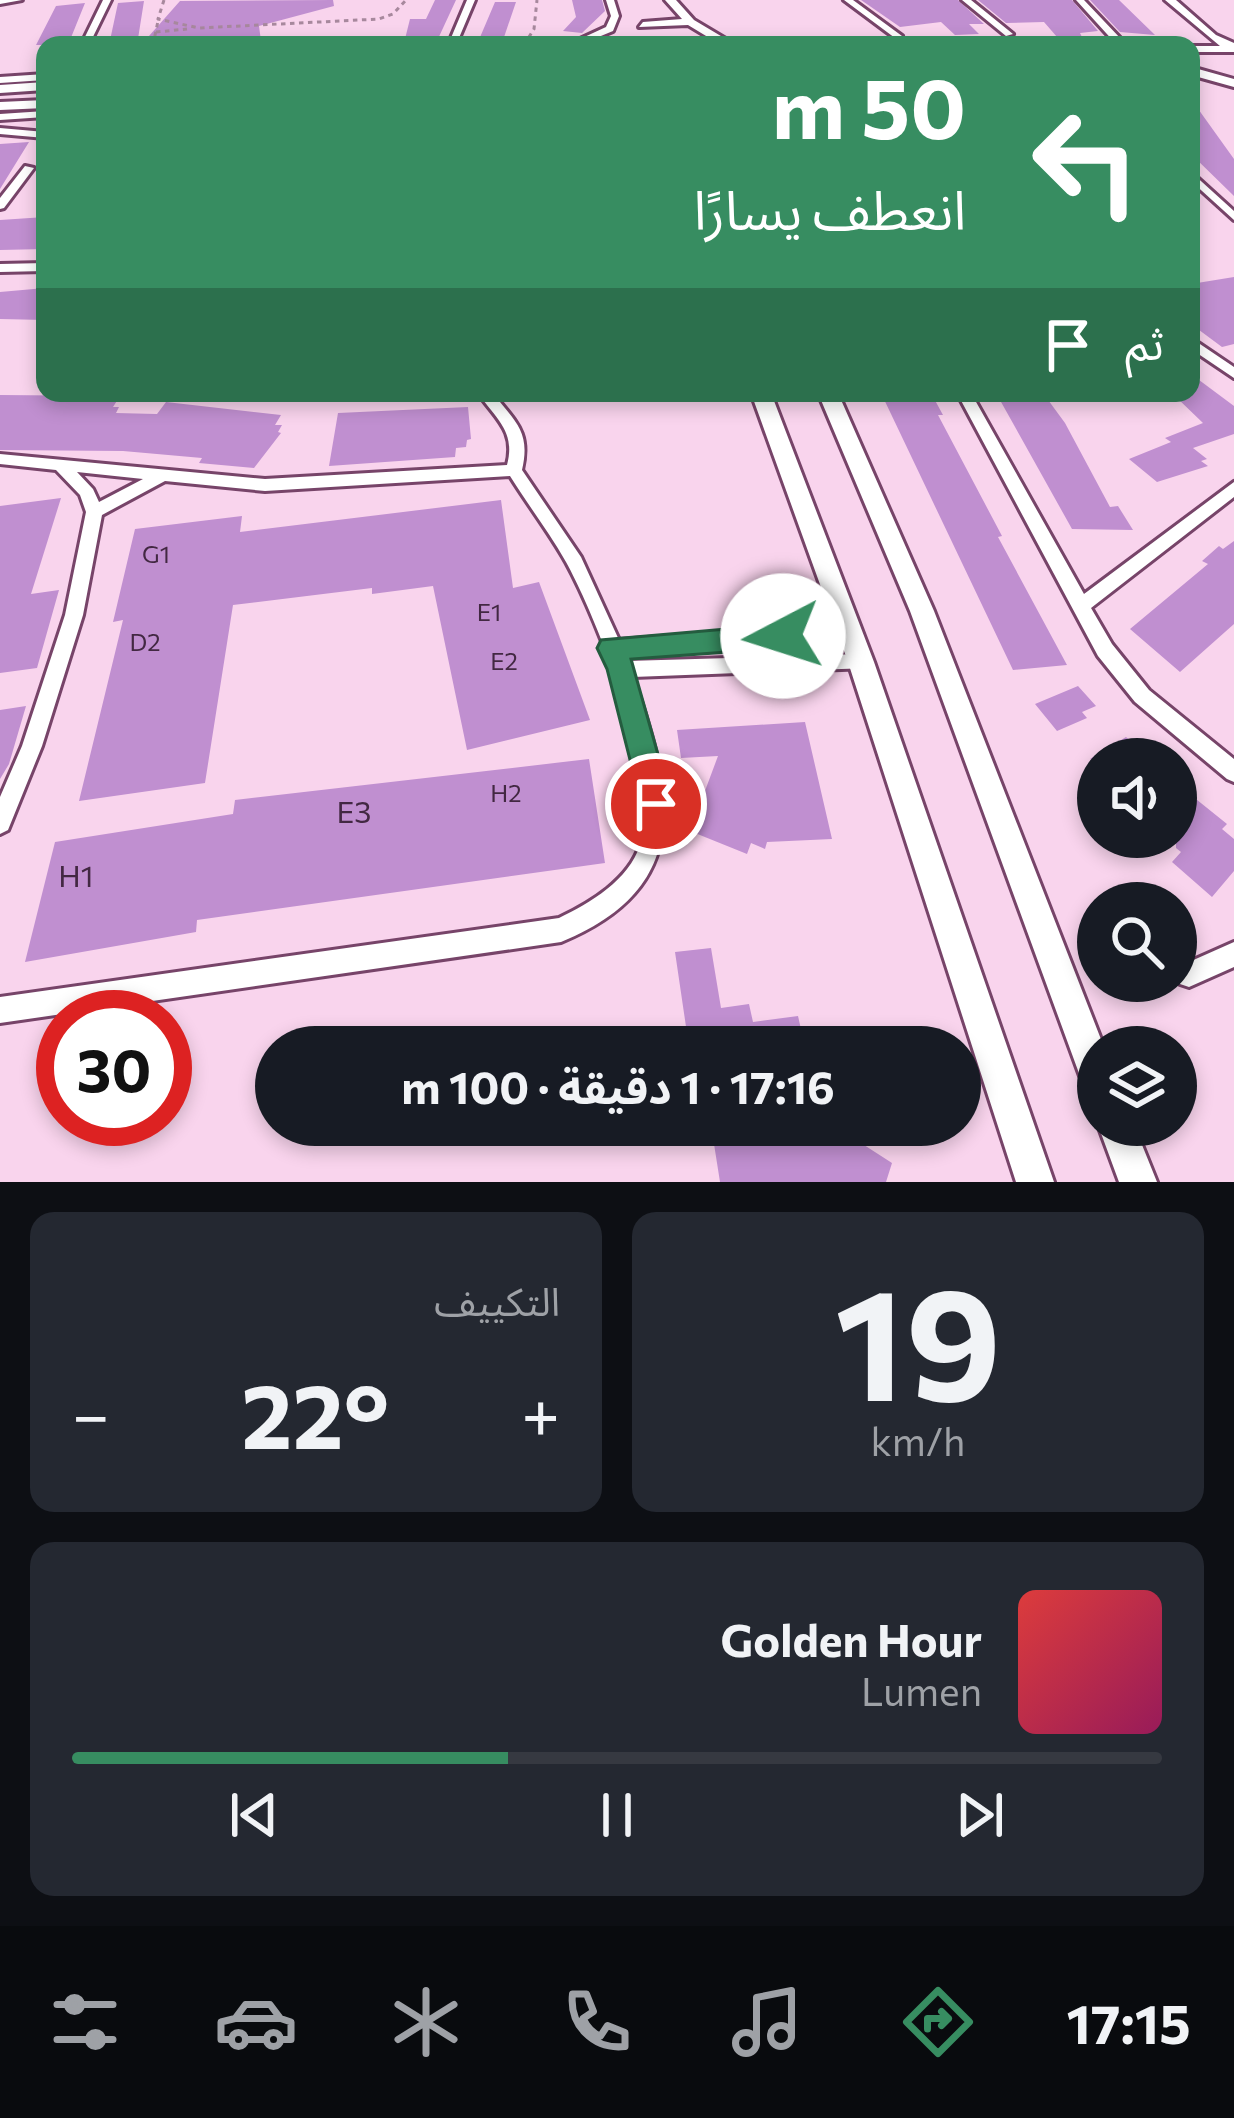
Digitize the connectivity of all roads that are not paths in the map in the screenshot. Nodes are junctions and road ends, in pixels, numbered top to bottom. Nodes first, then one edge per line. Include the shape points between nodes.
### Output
1 (18, 0) edge
2 (107, 0) edge
3 (471, 0) edge
4 (610, 0) edge
5 (670, 0) edge
6 (848, 0) edge
7 (966, 0) edge
8 (1080, 0) edge
9 (1154, 0) edge
10 (1170, 0) edge
11 (0, 2) edge
12 (643, 6) dead end
13 (690, 22) junction
14 (643, 25) junction
15 (1009, 34) dead end
16 (89, 36) edge
17 (456, 36) edge
18 (593, 36) edge
19 (641, 36) edge
20 (713, 36) edge
21 (898, 36) dead end
22 (1113, 36) edge
23 (1194, 36) edge
24 (1200, 48) edge
25 (1234, 49) edge
26 (1200, 74) edge
27 (1200, 75) edge
28 (36, 77) edge
29 (0, 80) edge
30 (1234, 83) edge
31 (36, 87) edge
32 (0, 89) edge
33 (1234, 93) edge
34 (36, 104) edge
35 (0, 106) edge
36 (36, 115) edge
37 (0, 117) edge
38 (0, 131) edge
39 (36, 134) edge
40 (29, 168) dead end
41 (1200, 184) edge
42 (0, 206) edge
43 (1234, 217) edge
44 (36, 267) edge
45 (0, 268) edge
46 (1200, 349) edge
47 (1234, 374) edge
48 (492, 402) edge
49 (764, 402) edge
50 (832, 402) edge
51 (969, 402) edge
52 (0, 459) edge
53 (59, 464) junction
54 (514, 470) junction
55 (163, 475) junction
56 (1234, 488) edge
57 (94, 512) junction
58 (1081, 606) junction
59 (843, 614) junction
60 (617, 659) junction
61 (861, 662) junction
62 (1234, 772) edge
63 (0, 823) edge
64 (1234, 954) edge
65 (1197, 971) edge
66 (2, 1006) edge
67 (1079, 1026) edge
68 (1124, 1146) edge
69 (1035, 1182) edge
70 (1138, 1182) edge

1 - 11 street
2 - 16 street
3 - 17 street
4 - 18 street via 610,29
5 - 13 street
6 - 21 street
7 - 15 street
8 - 22 street
9 - 23 street
10 - 25 street
12 - 14 street
13 - 14 street
13 - 20 street
14 - 19 street
24 - 25 street
26 - 30 street
27 - 33 street
28 - 29 street
31 - 32 street
34 - 35 street
36 - 37 street
38 - 39 street
40 - 42 street
41 - 43 street
44 - 45 street
46 - 47 street
48 - 54 street via 517,434
49 - 59 street
50 - 67 street via 922,611
51 - 58 street
52 - 53 street
53 - 55 street
53 - 57 street
54 - 55 street via 266,484
54 - 60 street via 578,567
55 - 57 street
56 - 58 street
57 - 63 street via 74,615
58 - 62 street via 1142,696
59 - 60 street via 783,636
59 - 61 street
60 - 61 street
60 - 66 street via 656,804 651,843 632,880 601,911 561,930
61 - 69 street
64 - 65 street
68 - 70 street

